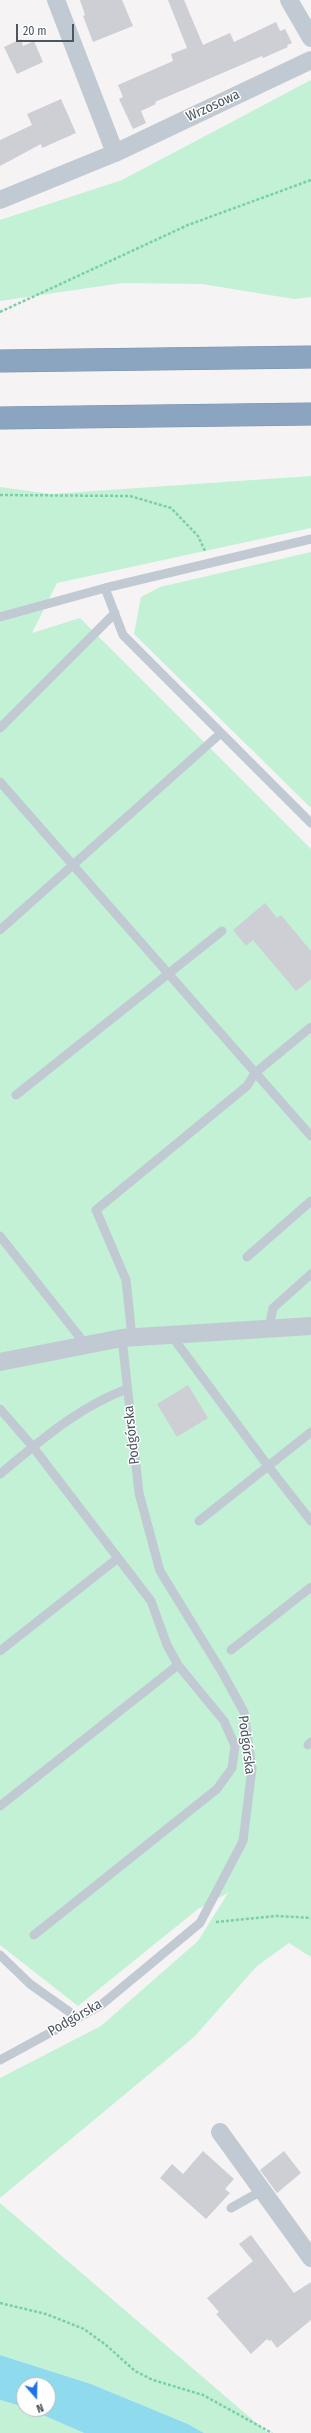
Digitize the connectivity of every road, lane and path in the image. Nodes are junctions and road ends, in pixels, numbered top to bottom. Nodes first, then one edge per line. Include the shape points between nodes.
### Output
1 (56, 0) edge
2 (289, 0) edge
3 (311, 38) edge
4 (311, 60) edge
5 (115, 153) junction
6 (311, 180) edge
7 (0, 200) edge
8 (0, 312) edge
9 (311, 357) edge
10 (0, 361) edge
11 (311, 414) edge
12 (0, 418) edge
13 (0, 495) edge
14 (311, 539) edge
15 (212, 564) junction
16 (105, 588) junction
17 (115, 613) junction
18 (0, 617) edge
19 (0, 728) edge
20 (221, 733) junction
21 (0, 782) edge
22 (311, 823) edge
23 (73, 865) junction
24 (0, 930) edge
25 (222, 931) dead end
26 (168, 974) junction
27 (311, 1027) edge
28 (256, 1073) junction
29 (16, 1095) dead end
30 (311, 1136) edge
31 (311, 1201) edge
32 (0, 1236) edge
33 (247, 1257) dead end
34 (311, 1274) edge
35 (311, 1326) edge
36 (269, 1328) junction
37 (171, 1335) junction
38 (127, 1337) junction
39 (86, 1345) junction
40 (0, 1362) edge
41 (127, 1389) junction
42 (0, 1409) edge
43 (311, 1432) edge
44 (33, 1447) junction
45 (268, 1466) junction
46 (0, 1474) edge
47 (199, 1521) dead end
48 (311, 1521) edge
49 (118, 1558) junction
50 (311, 1587) edge
51 (231, 1650) dead end
52 (0, 1651) edge
53 (178, 1665) junction
54 (0, 1806) edge
55 (311, 1918) edge
56 (200, 1923) junction
57 (34, 1935) dead end
58 (0, 1955) edge
59 (78, 2018) junction
60 (0, 2060) edge
61 (220, 2132) dead end
62 (263, 2190) junction
63 (231, 2208) dead end
64 (311, 2258) edge
65 (0, 2303) edge
66 (272, 2433) edge

1 - 5 street
2 - 3 street
4 - 5 street, Wrzosowa
5 - 7 street, Wrzosowa
6 - 8 path via 188,225
9 - 10 highway
11 - 12 highway
13 - 15 path via 130,496 171,508 198,536
14 - 15 lane
15 - 16 lane
16 - 17 lane
16 - 18 lane
17 - 19 lane
17 - 20 lane via 124,635
20 - 22 lane
20 - 23 lane
21 - 23 lane
23 - 24 lane
23 - 26 lane
25 - 26 lane
26 - 28 lane
26 - 29 lane
27 - 28 lane
28 - 30 lane
28 - 38 lane, Podgórska via 247,1086 96,1210 126,1280
31 - 33 lane
32 - 39 lane
34 - 36 lane via 273,1308
35 - 36 street
36 - 37 street
37 - 38 street
37 - 45 lane
38 - 39 street
38 - 41 lane, Podgórska
39 - 40 street
41 - 44 lane via 110,1395 55,1429
41 - 56 lane, Podgórska via 139,1493 160,1572 244,1712 252,1770 244,1841
42 - 44 lane
43 - 45 lane
44 - 46 lane
44 - 49 lane
45 - 47 lane
45 - 48 lane
49 - 52 lane
49 - 53 lane via 151,1601 167,1645
50 - 51 lane
53 - 54 lane
53 - 57 lane via 224,1721 235,1746 232,1768 217,1789
55 - 56 path via 277,1916
56 - 59 lane, Podgórska via 101,2005
58 - 59 lane via 30,1984
59 - 60 lane, Podgórska
61 - 62 street
62 - 63 lane
62 - 64 street
65 - 66 path via 46,2314 84,2329 106,2344 135,2371 153,2380 204,2395

